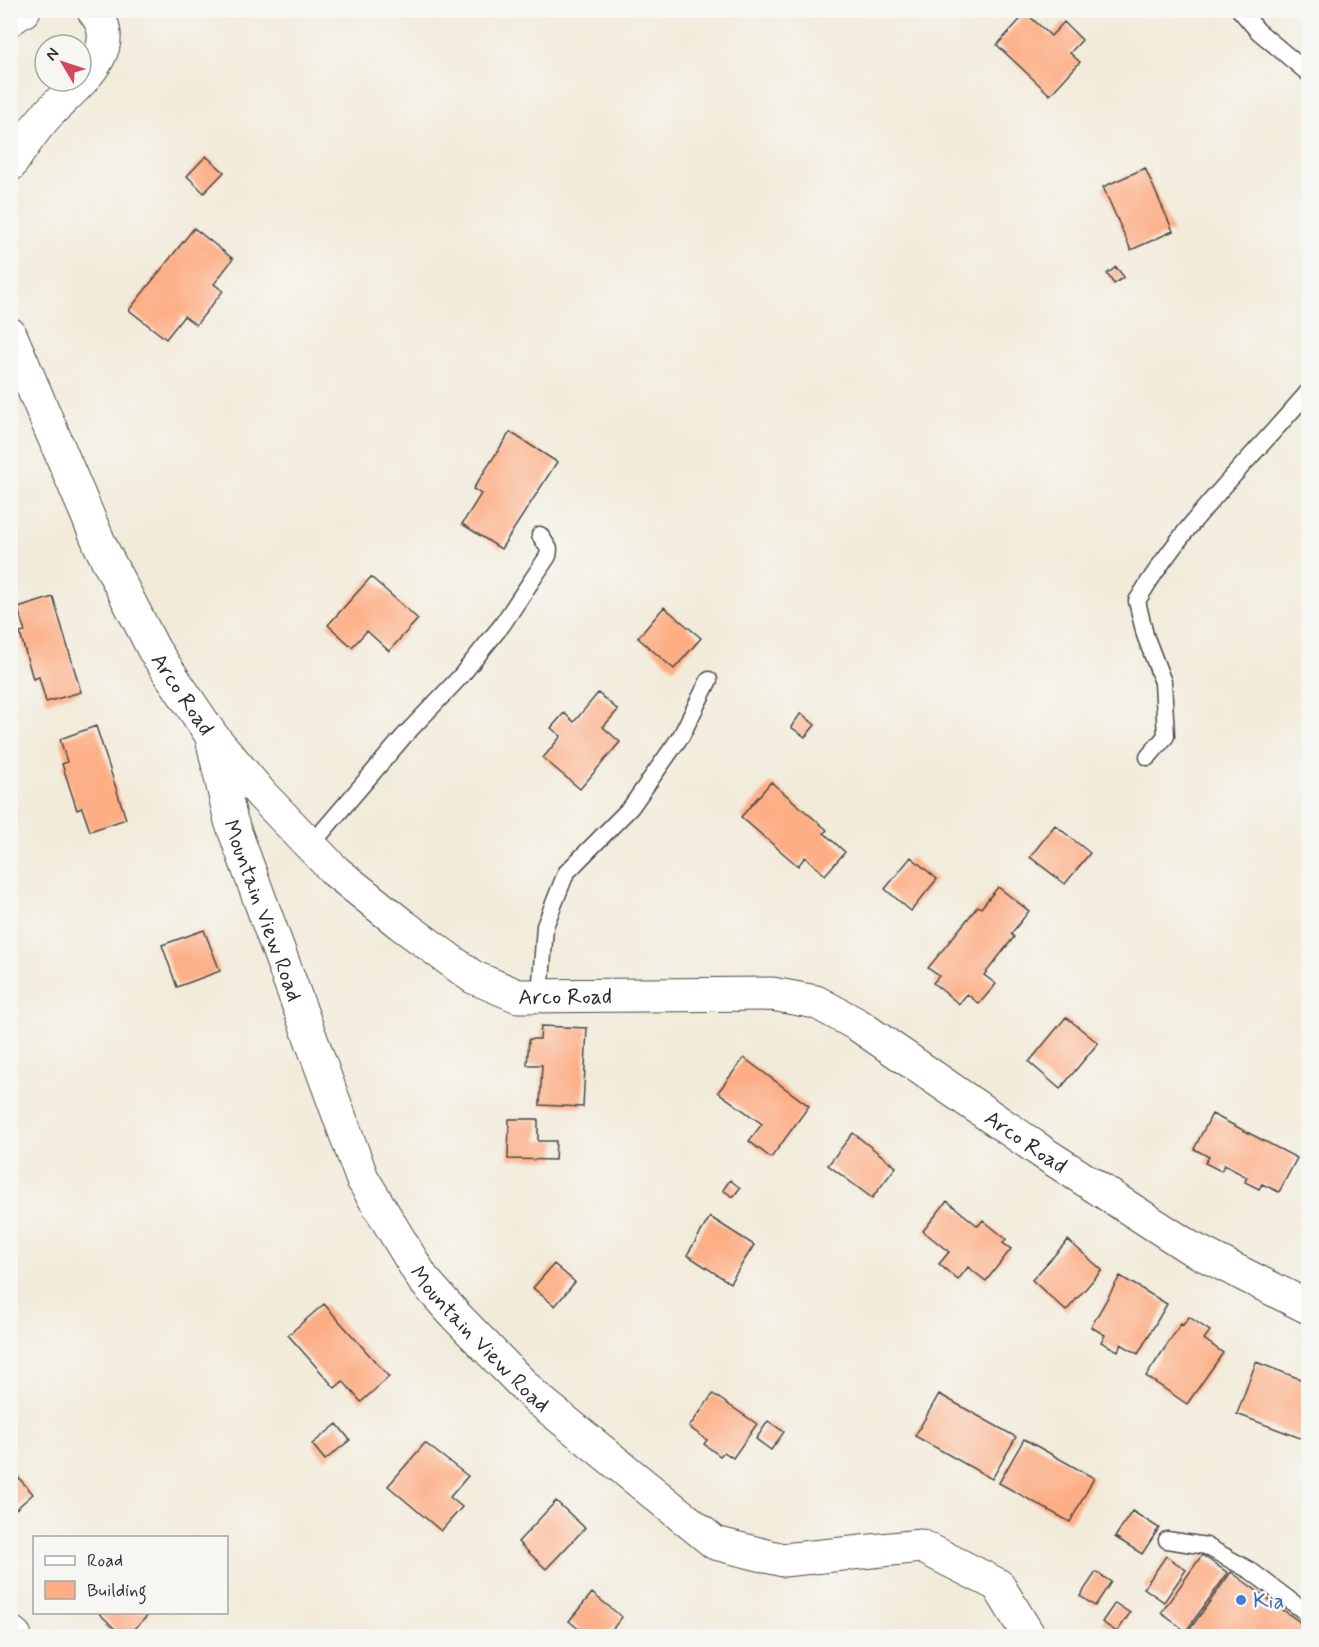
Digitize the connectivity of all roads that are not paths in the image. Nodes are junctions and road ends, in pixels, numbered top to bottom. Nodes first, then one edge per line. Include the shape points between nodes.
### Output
1 (24, 10) edge
2 (93, 10) edge
3 (1240, 10) edge
4 (10, 19) edge
5 (1308, 73) edge
6 (10, 165) edge
7 (10, 334) edge
8 (1308, 392) edge
9 (540, 535) dead end
10 (709, 680) dead end
11 (212, 736) junction
12 (1149, 757) dead end
13 (311, 845) junction
14 (540, 996) junction
15 (1308, 1307) edge
16 (1167, 1540) dead end
17 (1307, 1610) edge
18 (10, 1632) edge
19 (15, 1636) edge
20 (1029, 1636) edge

1 - 4 street
2 - 6 street via 104,37 92,71 48,113
3 - 5 lane via 1258,31
7 - 11 street, Arco Road via 101,547 154,650
8 - 12 lane via 1156,568 1137,601 1163,682 1166,736
9 - 13 lane via 549,549 548,556 502,625
10 - 14 lane via 681,736 631,807 566,873 545,926
11 - 13 street, Arco Road
11 - 20 street, Mountain View Road via 231,821 362,1178 423,1279 456,1316 534,1396 716,1544 783,1560 921,1546 998,1585
13 - 14 street, Arco Road via 335,871 473,977 518,996
14 - 15 street, Arco Road via 772,994 816,1002 858,1025 1189,1247
16 - 17 lane via 1206,1546
18 - 19 street

